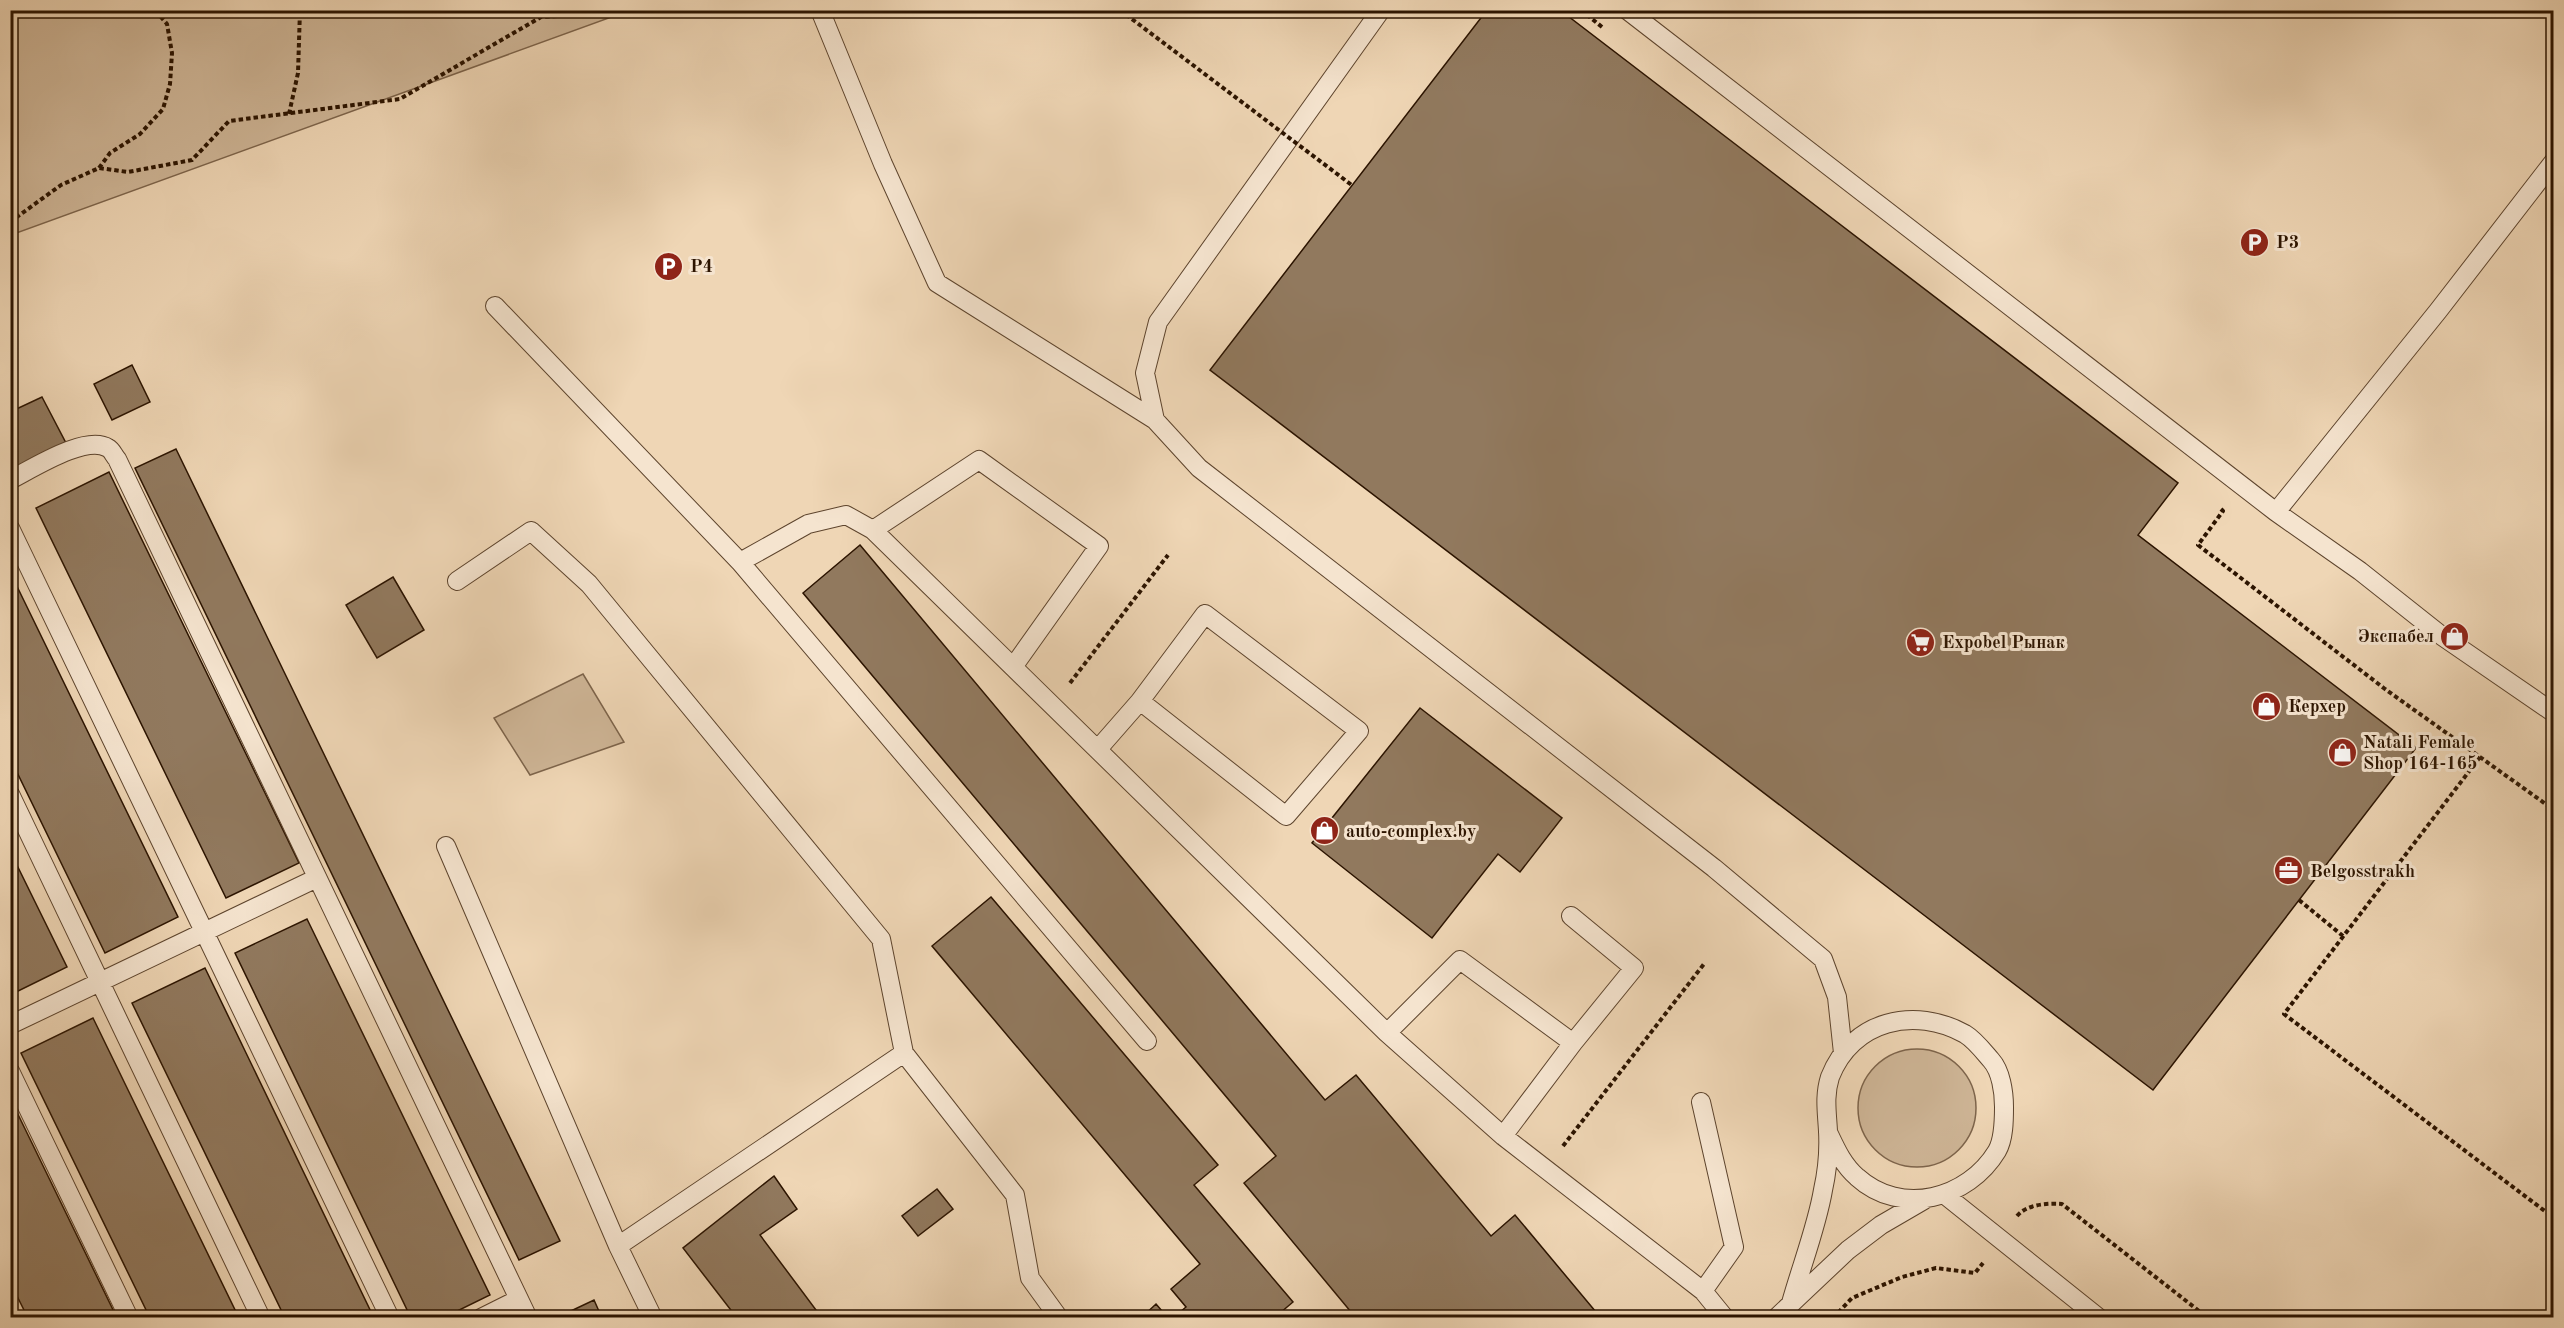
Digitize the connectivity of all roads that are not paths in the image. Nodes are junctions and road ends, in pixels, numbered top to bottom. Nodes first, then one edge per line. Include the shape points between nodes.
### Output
1 (820, 10) edge
2 (1381, 10) edge
3 (1627, 10) edge
4 (2553, 160) edge
5 (495, 306) dead end
6 (1155, 420) junction
7 (10, 480) edge
8 (2276, 512) junction
9 (10, 528) edge
10 (873, 530) junction
11 (740, 562) junction
12 (457, 581) dead end
13 (1013, 668) junction
14 (1140, 701) junction
15 (2553, 713) edge
16 (1098, 749) junction
17 (10, 794) edge
18 (446, 846) dead end
19 (317, 878) junction
20 (1571, 916) dead end
21 (205, 932) junction
22 (101, 982) junction
23 (10, 1025) edge
24 (1387, 1033) junction
25 (1147, 1041) dead end
26 (1573, 1043) junction
27 (904, 1053) junction
28 (1843, 1053) junction
29 (10, 1071) edge
30 (1701, 1102) dead end
31 (1828, 1132) junction
32 (1503, 1136) junction
33 (1945, 1195) junction
34 (1924, 1200) junction
35 (618, 1246) junction
36 (1703, 1291) junction
37 (519, 1299) junction
38 (1791, 1303) junction
39 (129, 1317) edge
40 (261, 1317) edge
41 (390, 1317) edge
42 (481, 1317) edge
43 (528, 1317) edge
44 (652, 1317) edge
45 (1059, 1317) edge
46 (1725, 1317) edge
47 (1776, 1317) edge
48 (2099, 1317) edge

1 - 6 lane via 937,283
2 - 6 lane via 1158,322 1145,373
3 - 8 lane
4 - 8 lane via 2438,311
5 - 11 lane
6 - 28 lane via 1199,468 1714,868 1823,959 1837,997
7 - 19 lane via 82,445 110,449
8 - 15 lane
9 - 21 lane
10 - 11 lane via 846,515 808,524
10 - 13 lane
10 - 13 lane via 979,460 1099,546
11 - 25 lane
12 - 27 lane via 531,531 589,584 881,939
13 - 16 lane
14 - 14 lane via 1205,614 1359,730 1286,816
14 - 16 lane
16 - 24 lane
17 - 22 lane
18 - 35 lane
19 - 21 lane
19 - 37 lane
20 - 26 lane via 1634,968
21 - 22 lane
21 - 41 lane
22 - 23 lane
22 - 40 lane
24 - 26 lane via 1460,960
24 - 32 lane
26 - 32 lane
27 - 35 lane
27 - 45 lane via 1015,1195 1030,1278
28 - 31 lane via 1828,1087
28 - 33 lane via 1869,1030 1896,1020 1931,1020 1967,1035 1993,1062 2004,1091 2004,1122 1998,1149 1975,1177
29 - 39 lane
30 - 36 lane via 1734,1248
31 - 34 lane via 1840,1157 1858,1178 1881,1193
31 - 38 lane via 1823,1190
32 - 36 lane
33 - 34 lane
33 - 48 lane
34 - 38 lane via 1848,1250
35 - 44 lane
36 - 46 lane
37 - 42 lane
37 - 43 lane
38 - 47 lane

